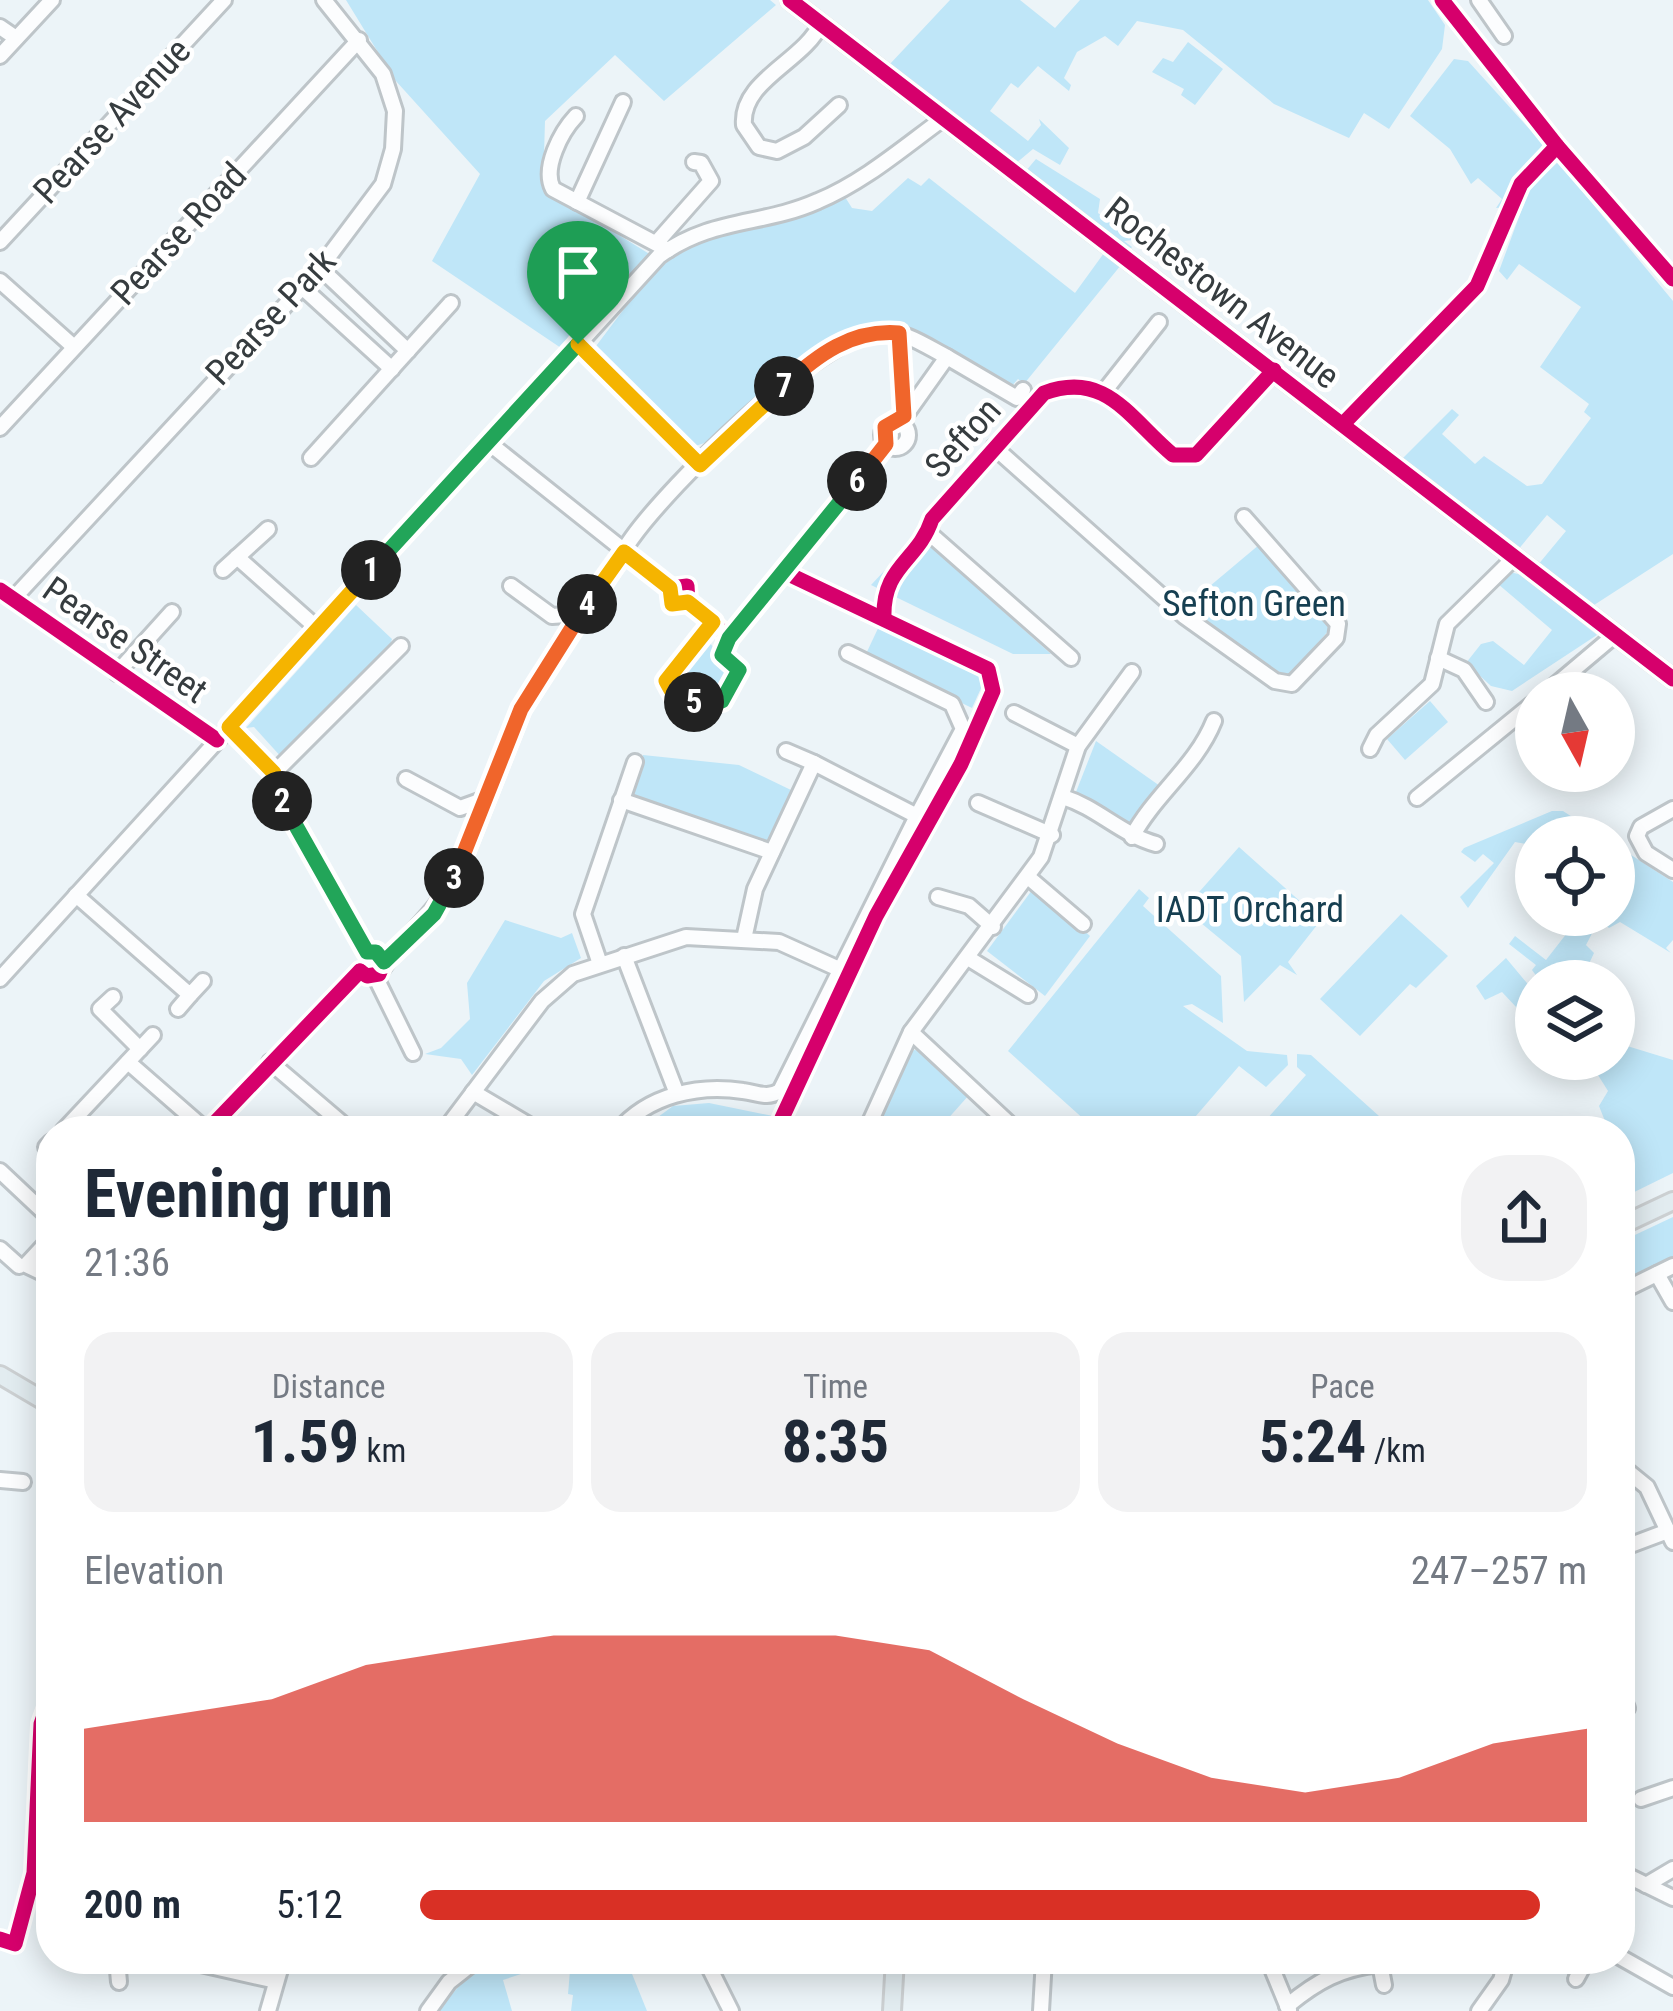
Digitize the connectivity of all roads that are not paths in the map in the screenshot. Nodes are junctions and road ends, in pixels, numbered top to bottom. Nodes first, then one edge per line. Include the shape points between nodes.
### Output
1 (224, 0) edge
2 (324, 0) edge
3 (790, 0) edge
4 (1442, 0) edge
5 (1479, 0) edge
6 (49, 1) edge
7 (1491, 18) junction
8 (820, 23) junction
9 (0, 27) edge
10 (1467, 34) junction
11 (1504, 36) dead end
12 (16, 38) junction
13 (358, 40) junction
14 (0, 56) edge
15 (623, 102) dead end
16 (839, 105) dead end
17 (576, 116) dead end
18 (944, 118) junction
19 (694, 162) dead end
20 (577, 202) junction
21 (0, 242) edge
22 (663, 245) junction
23 (320, 268) junction
24 (1673, 279) edge
25 (0, 281) edge
26 (302, 287) junction
27 (451, 303) dead end
28 (1159, 322) dead end
29 (899, 333) junction
30 (578, 344) junction
31 (74, 347) junction
32 (408, 351) junction
33 (947, 357) junction
34 (392, 369) junction
35 (1274, 370) junction
36 (1023, 390) dead end
37 (1103, 393) junction
38 (902, 419) junction
39 (0, 428) edge
40 (489, 443) junction
41 (994, 447) junction
42 (311, 458) dead end
43 (700, 465) junction
44 (1244, 517) dead end
45 (268, 529) dead end
46 (624, 552) junction
47 (237, 557) junction
48 (1514, 557) junction
49 (223, 570) dead end
50 (511, 586) dead end
51 (7, 595) edge
52 (172, 612) dead end
53 (580, 614) junction
54 (552, 616) junction
55 (713, 622) junction
56 (317, 628) junction
57 (1616, 634) junction
58 (729, 638) junction
59 (562, 640) junction
60 (866, 643) dead end
61 (401, 646) dead end
62 (1071, 658) dead end
63 (1438, 658) junction
64 (1132, 672) dead end
65 (1571, 672) edge
66 (117, 673) junction
67 (1673, 679) edge
68 (1486, 702) dead end
69 (1014, 713) dead end
70 (1515, 718) edge
71 (1214, 721) dead end
72 (229, 727) junction
73 (217, 740) junction
74 (1078, 746) junction
75 (1370, 749) dead end
76 (786, 751) dead end
77 (635, 762) dead end
78 (814, 763) junction
79 (274, 773) junction
80 (406, 779) dead end
81 (1063, 797) junction
82 (1417, 798) dead end
83 (484, 799) junction
84 (621, 800) junction
85 (978, 803) dead end
86 (460, 808) junction
87 (1673, 808) edge
88 (916, 816) junction
89 (473, 830) junction
90 (1052, 835) junction
91 (1132, 837) junction
92 (1156, 844) dead end
93 (772, 852) junction
94 (1673, 870) edge
95 (1028, 878) junction
96 (76, 895) junction
97 (938, 897) dead end
98 (1084, 924) dead end
99 (993, 927) junction
100 (744, 939) junction
101 (367, 952) junction
102 (624, 956) junction
103 (968, 958) junction
104 (384, 962) junction
105 (599, 964) junction
106 (839, 969) junction
107 (368, 974) junction
108 (0, 979) edge
109 (203, 981) dead end
110 (190, 995) junction
111 (1028, 995) dead end
112 (113, 997) dead end
113 (178, 1009) dead end
114 (100, 1010) junction
115 (88, 1022) dead end
116 (911, 1032) junction
117 (153, 1035) dead end
118 (140, 1049) junction
119 (412, 1053) dead end
120 (270, 1061) junction
121 (128, 1062) junction
122 (473, 1092) junction
123 (677, 1094) junction
124 (77, 1116) edge
125 (190, 1116) edge
126 (220, 1116) edge
127 (334, 1116) edge
128 (456, 1116) edge
129 (514, 1116) edge
130 (635, 1116) edge
131 (873, 1116) edge
132 (1001, 1116) edge
133 (0, 1171) edge
134 (1673, 1202) edge
135 (36, 1205) edge
136 (1635, 1219) edge
137 (0, 1249) edge
138 (36, 1253) edge
139 (23, 1266) junction
140 (1673, 1266) edge
141 (36, 1271) edge
142 (1657, 1274) junction
143 (1635, 1285) edge
144 (1673, 1302) edge
145 (0, 1375) edge
146 (36, 1396) edge
147 (1635, 1477) edge
148 (0, 1480) edge
149 (23, 1482) dead end
150 (1670, 1536) edge
151 (1635, 1545) edge
152 (1673, 1788) edge
153 (1641, 1799) dead end
154 (36, 1855) edge
155 (1673, 1869) edge
156 (34, 1873) joint
157 (1635, 1880) edge
158 (1646, 1885) junction
159 (1673, 1898) edge
160 (0, 1939) edge
161 (1635, 1966) edge
162 (118, 1974) edge
163 (242, 1974) edge
164 (278, 1974) edge
165 (458, 1974) edge
166 (712, 1974) edge
167 (894, 1974) edge
168 (1043, 1974) edge
169 (1274, 1974) edge
170 (1331, 1974) edge
171 (1382, 1974) edge
172 (1499, 1974) edge
173 (1579, 1974) edge
174 (1576, 1979) dead end
175 (119, 1982) dead end
176 (276, 1982) junction
177 (1384, 1985) dead end
178 (1673, 1987) edge
179 (1288, 2008) edge
180 (1480, 2010) edge
181 (268, 2011) edge
182 (428, 2011) edge
183 (731, 2011) edge
184 (892, 2011) edge
185 (1041, 2011) edge

1 - 21 street, Pearse Avenue
2 - 13 street, Pearse Park
3 - 8 main road, Rochestown Avenue
4 - 10 street
5 - 7 street
6 - 12 street
7 - 10 street
7 - 11 street
8 - 16 street via 812,44 748,100 744,124 759,147 777,152
8 - 18 main road, Rochestown Avenue
9 - 12 street
10 - 24 street
12 - 14 street
13 - 23 street, Pearse Park via 383,74 394,111 393,149 368,209
13 - 31 street, Pearse Road
15 - 20 street
17 - 20 street via 548,178
18 - 22 street via 832,195
18 - 35 main road, Rochestown Avenue
19 - 22 street via 711,181
20 - 22 street
22 - 30 street
23 - 26 street, Pearse Park
23 - 32 street
25 - 31 street
26 - 34 street
26 - 51 street, Pearse Park
27 - 32 street
28 - 37 street
29 - 33 street
29 - 38 street
29 - 43 street via 861,335 820,356
30 - 40 street
30 - 43 street
31 - 39 street, Pearse Road
32 - 34 street
33 - 36 street via 1017,398
33 - 38 street
34 - 42 street
35 - 37 street via 1196,455 1184,458
35 - 48 main road, Rochestown Avenue
37 - 41 street, Sefton via 1082,384 1044,393
38 - 58 street via 885,427 886,444
40 - 46 street
40 - 56 street
41 - 44 street, Sefton via 1163,596 1287,685 1336,638 1338,624
41 - 62 street, Sefton via 932,519 929,533
43 - 46 street
45 - 47 street
46 - 53 street
46 - 55 street via 670,588 687,586 688,602
47 - 49 street
47 - 56 street
48 - 57 main road, Rochestown Avenue
48 - 63 street via 1447,624
50 - 54 street
51 - 66 street, Pearse Street
52 - 66 street
53 - 54 street
53 - 59 street
54 - 59 street
55 - 58 street
55 - 58 street via 666,681 678,703 722,701 739,670 722,655
56 - 72 street
57 - 65 street
57 - 67 main road, Rochestown Avenue
59 - 83 street via 521,709
60 - 88 street via 854,656 961,714 963,729
61 - 79 street
63 - 68 street via 1464,670
63 - 75 street via 1432,684
64 - 74 street
66 - 73 street, Pearse Street
69 - 74 street
70 - 82 street
71 - 91 street via 1207,744
72 - 73 street
72 - 79 street
73 - 96 street
74 - 81 street
76 - 78 street
77 - 84 street
78 - 88 street
78 - 93 street
79 - 101 street via 273,785
80 - 86 street
81 - 90 street
81 - 91 street
83 - 86 street
83 - 89 street
84 - 93 street
84 - 105 street via 583,914
85 - 90 street
86 - 89 street
87 - 94 street via 1637,836 1646,853
88 - 106 street
89 - 104 street via 434,914
90 - 95 street
91 - 92 street
93 - 100 street
95 - 98 street
95 - 99 street
96 - 108 street
96 - 110 street
97 - 99 street via 969,906
99 - 103 street
100 - 102 street via 686,937
100 - 106 street via 798,948
101 - 104 street
101 - 107 street via 360,958
102 - 105 street
102 - 123 street
103 - 111 street
103 - 116 street
104 - 107 street
105 - 122 street via 561,980
106 - 123 street via 774,1095 713,1088
107 - 119 street
107 - 120 street
109 - 110 street
110 - 113 street
112 - 114 street
114 - 115 street
114 - 118 street
116 - 131 street
116 - 132 street
117 - 118 street
118 - 121 street
120 - 126 street
120 - 127 street
121 - 124 street
121 - 125 street
122 - 128 street
122 - 129 street
123 - 130 street
133 - 135 street
134 - 136 main road
137 - 139 street
138 - 139 street
139 - 141 street
140 - 142 street
142 - 143 street
142 - 144 street
145 - 146 main road
147 - 150 street
148 - 149 street
150 - 151 street
152 - 153 street
154 - 156 street
155 - 158 street
156 - 160 street via 14,1944
157 - 158 street
158 - 159 street
161 - 178 street
162 - 175 street
163 - 176 street
164 - 176 street
165 - 182 street
166 - 183 street
167 - 184 main road
168 - 185 street
169 - 179 street
170 - 179 street
171 - 177 street
172 - 180 street
173 - 174 street
176 - 181 street

